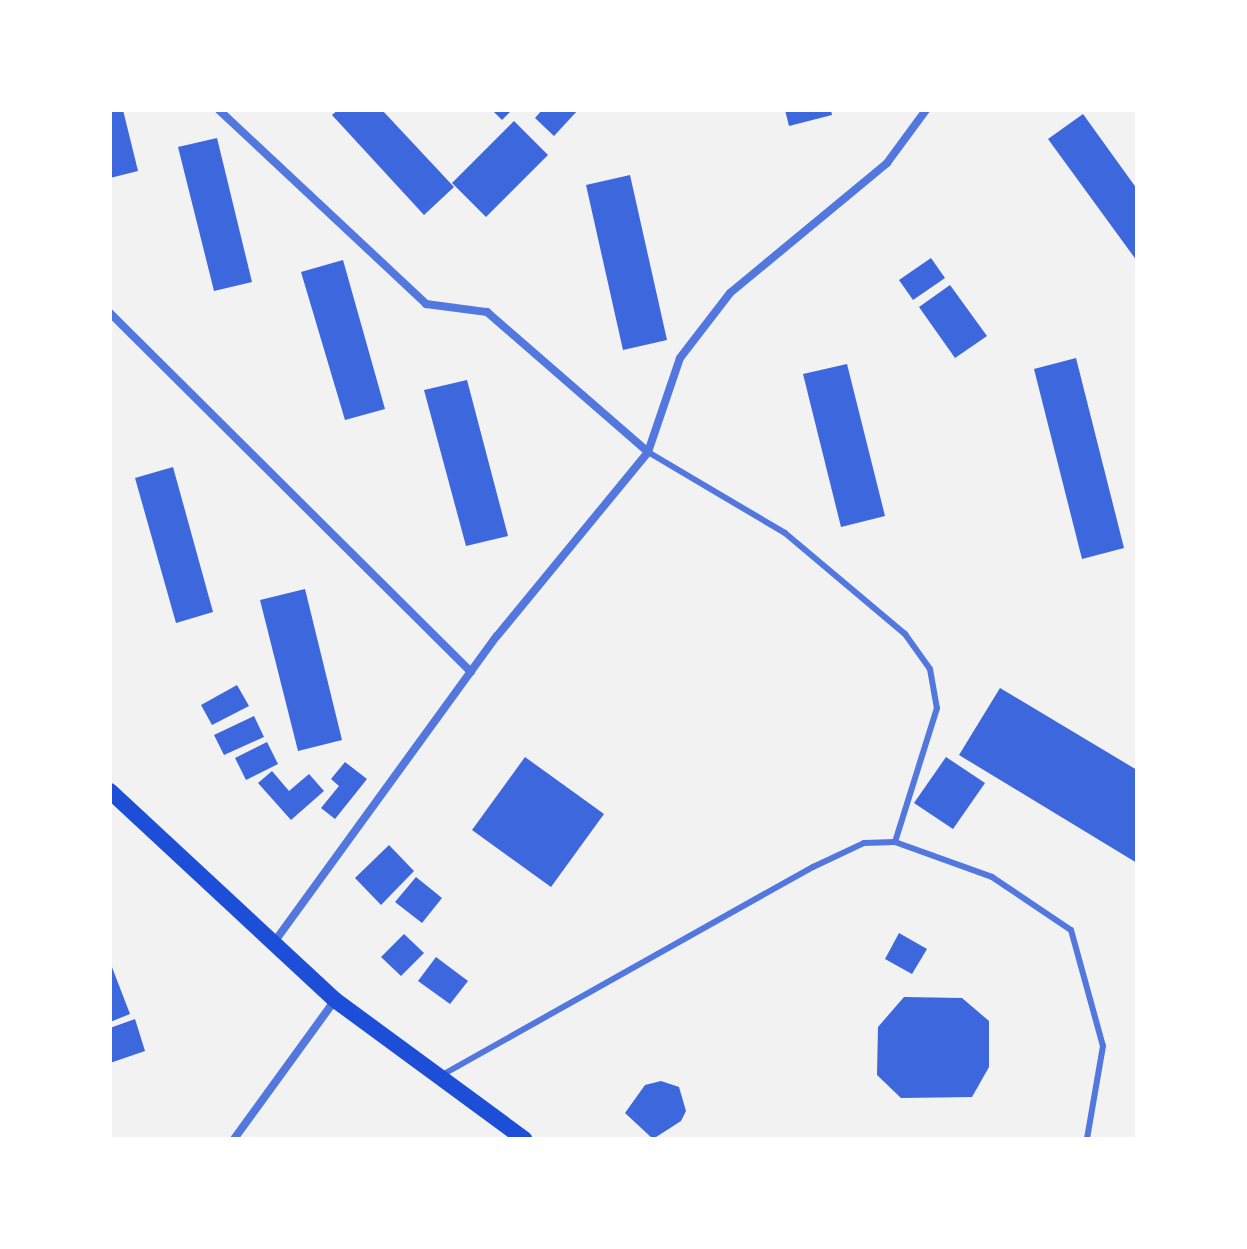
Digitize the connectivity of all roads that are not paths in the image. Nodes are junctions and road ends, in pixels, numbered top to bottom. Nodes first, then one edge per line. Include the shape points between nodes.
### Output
1 (219, 110) edge
2 (926, 110) edge
3 (110, 313) edge
4 (648, 452) junction
5 (471, 672) junction
6 (110, 791) edge
7 (895, 842) junction
8 (275, 941) junction
9 (335, 1000) junction
10 (439, 1077) junction
11 (234, 1139) edge
12 (524, 1139) edge
13 (1087, 1139) edge

1 - 4 street via 426,304 487,312
2 - 4 street via 887,163 730,293 680,358
3 - 5 street
4 - 5 street
4 - 7 lane via 785,533 905,634 930,669 937,708
5 - 8 street
6 - 8 main road
7 - 10 lane via 864,843 813,867
7 - 13 lane via 992,877 1071,930 1103,1046
8 - 9 main road
9 - 10 main road
9 - 11 street
10 - 12 main road

